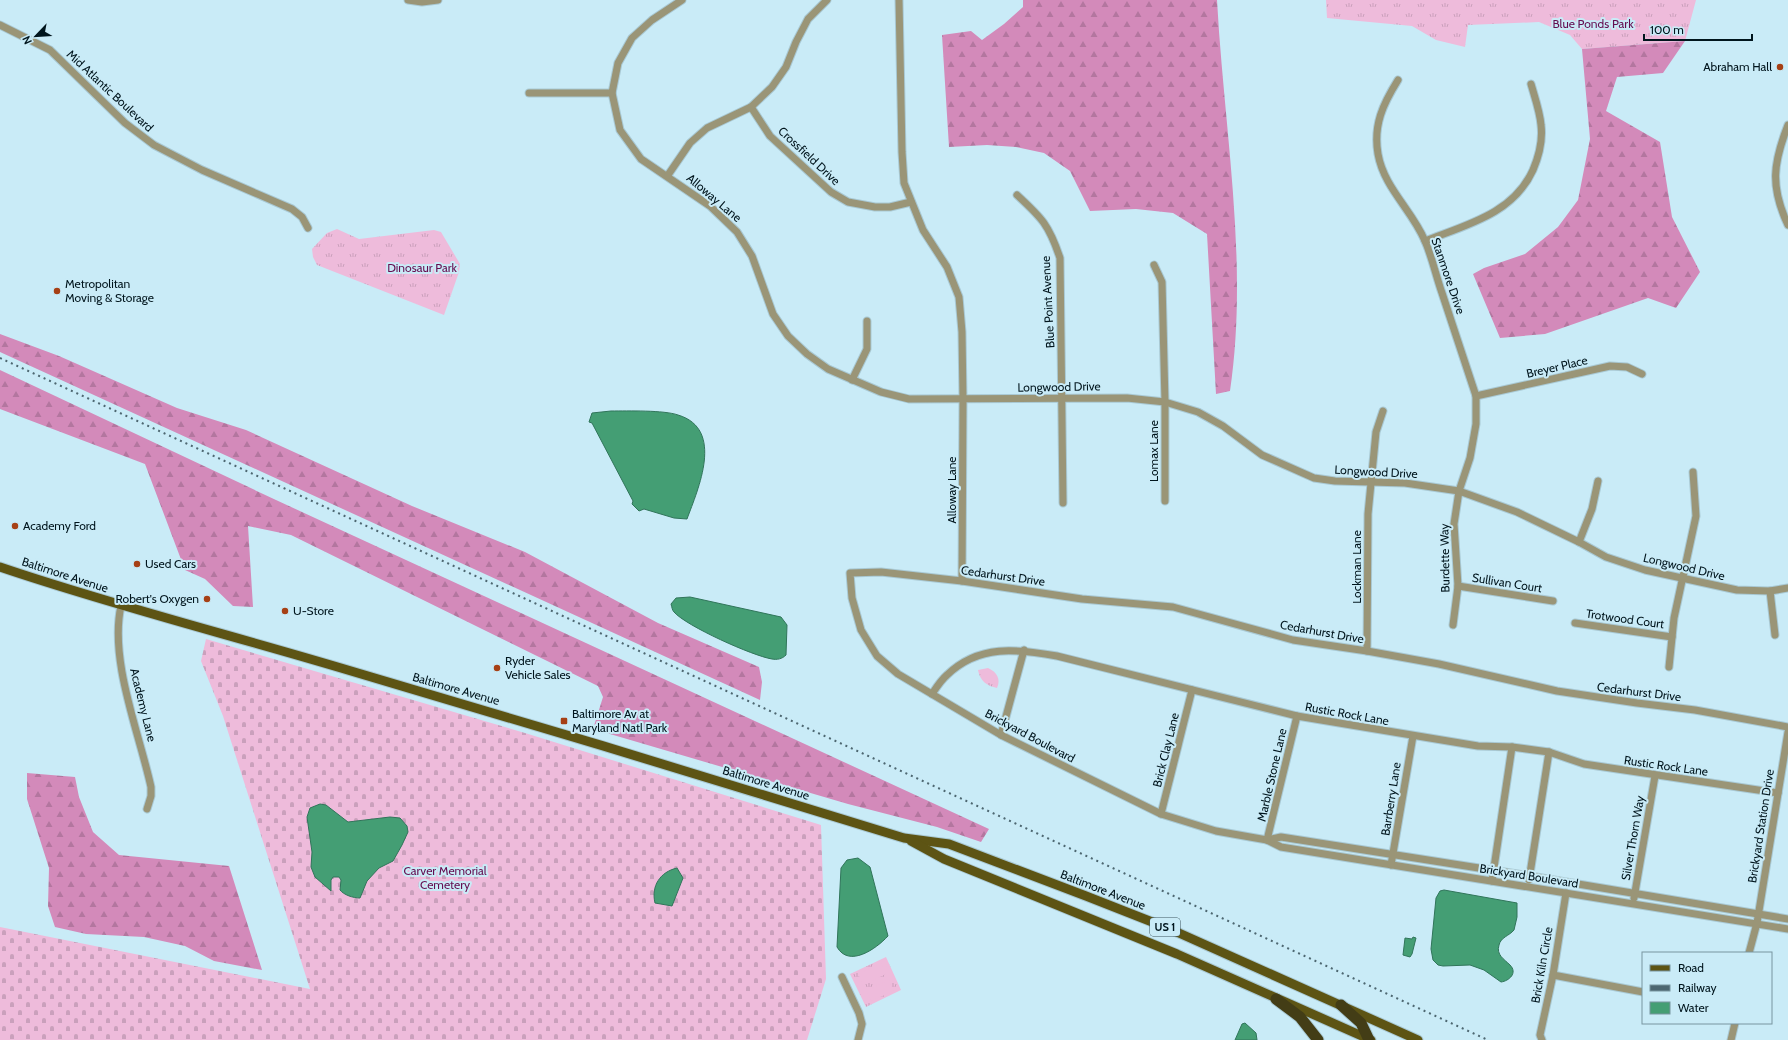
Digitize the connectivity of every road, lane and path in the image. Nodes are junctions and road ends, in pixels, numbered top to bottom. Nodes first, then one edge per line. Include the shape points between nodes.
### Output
1 (408, 0) edge
2 (438, 0) edge
3 (682, 0) edge
4 (827, 0) edge
5 (899, 0) edge
6 (0, 25) edge
7 (1398, 80) dead end
8 (1531, 84) dead end
9 (529, 93) dead end
10 (612, 93) junction
11 (751, 107) junction
12 (1788, 125) edge
13 (668, 175) junction
14 (1017, 195) dead end
15 (911, 202) junction
16 (1788, 225) edge
17 (308, 228) dead end
18 (1425, 241) junction
19 (1154, 265) dead end
20 (867, 321) dead end
21 (1642, 374) dead end
22 (852, 380) junction
23 (1476, 396) junction
24 (1063, 398) junction
25 (963, 399) junction
26 (1165, 402) junction
27 (1383, 411) dead end
28 (1693, 472) dead end
29 (1598, 481) dead end
30 (1372, 483) junction
31 (1459, 491) junction
32 (1165, 501) dead end
33 (1063, 503) dead end
34 (1579, 542) junction
35 (0, 567) edge
36 (850, 573) joint
37 (1683, 579) junction
38 (962, 581) junction
39 (1458, 586) junction
40 (1788, 588) edge
41 (1770, 591) junction
42 (1553, 601) dead end
43 (121, 606) junction
44 (1575, 623) dead end
45 (1453, 625) dead end
46 (1775, 635) dead end
47 (1672, 637) junction
48 (1024, 650) junction
49 (1367, 651) junction
50 (1669, 667) dead end
51 (1192, 690) junction
52 (932, 694) junction
53 (1297, 716) junction
54 (1788, 727) edge
55 (1788, 732) edge
56 (1001, 735) junction
57 (1413, 736) junction
58 (1512, 747) junction
59 (1549, 752) junction
60 (1655, 776) junction
61 (1778, 793) junction
62 (147, 809) dead end
63 (1161, 814) junction
64 (904, 838) junction
65 (1268, 840) junction
66 (1393, 854) junction
67 (1391, 865) junction
68 (1493, 870) junction
69 (1530, 876) junction
70 (1492, 881) junction
71 (1527, 886) junction
72 (1566, 892) junction
73 (1635, 893) junction
74 (1634, 903) junction
75 (1758, 914) junction
76 (1788, 920) edge
77 (1756, 923) junction
78 (1788, 929) edge
79 (1749, 952) edge
80 (1553, 975) junction
81 (842, 978) dead end
82 (1642, 992) edge
83 (1276, 999) junction
84 (1341, 1005) junction
85 (1735, 1024) edge
86 (858, 1040) edge
87 (1318, 1040) edge
88 (1369, 1040) edge
89 (1418, 1040) edge
90 (1542, 1040) edge
91 (1731, 1040) edge

1 - 2 street
3 - 10 street, Alloway Lane via 652,20 632,38 618,63
4 - 11 street via 808,19 786,67 772,87
5 - 15 street, Alloway Lane via 902,152 904,184
6 - 17 street, Mid Atlantic Boulevard via 50,50 144,139 196,167 292,209 302,217
7 - 18 street, Stanmore Drive via 1378,117 1378,152 1385,179 1411,215
8 - 18 street via 1540,119 1541,139 1535,165 1524,187 1499,210
9 - 10 street
10 - 13 street, Alloway Lane via 620,130 642,159
11 - 13 street via 707,128 690,143
11 - 15 street, Crossfield Drive via 770,136 831,192 848,202 875,207 890,207
12 - 16 street via 1777,161 1775,178 1776,193
13 - 22 street, Alloway Lane via 710,206 736,232 752,256 773,314 788,336 828,369
14 - 24 street, Blue Point Avenue via 1041,217 1053,237 1060,258
15 - 25 street, Alloway Lane via 923,230 947,267 959,297
18 - 23 street, Stanmore Drive
19 - 26 street, Lomax Lane via 1162,282
20 - 22 street via 867,349
21 - 23 street, Breyer Place via 1627,366 1610,366
22 - 25 street, Alloway Lane via 881,392 909,399
23 - 31 street, Stanmore Drive via 1476,424 1470,458
24 - 25 street, Longwood Drive
24 - 26 street, Longwood Drive via 1126,398
24 - 33 street, Blue Point Avenue
25 - 38 street, Alloway Lane
26 - 30 street, Longwood Drive via 1198,412 1223,426 1262,455 1289,468 1320,479
26 - 32 street, Lomax Lane
27 - 30 street, Lockman Lane via 1376,432
28 - 37 street via 1696,516
29 - 34 street via 1592,509
30 - 31 street, Longwood Drive via 1405,483
30 - 49 street, Lockman Lane via 1368,514
31 - 34 street, Longwood Drive via 1517,512
31 - 39 street, Burdette Way via 1454,524
34 - 37 street, Longwood Drive via 1624,564
35 - 43 main road, Baltimore Avenue / US 1
36 - 38 street, Cedarhurst Drive via 881,572
36 - 52 street, Brickyard Boulevard via 857,618 868,644 885,664
37 - 41 street, Longwood Drive via 1737,590
37 - 47 street
38 - 49 street, Cedarhurst Drive via 1082,599 1173,607 1293,640
39 - 42 street, Sullivan Court
39 - 45 street, Burdette Way
40 - 41 street, Longwood Drive
41 - 46 street
43 - 62 street, Academy Lane via 118,648 151,787
43 - 64 main road, Baltimore Avenue / US 1 via 575,736
44 - 47 street, Trotwood Court
47 - 50 street
48 - 51 street, Rustic Rock Lane
48 - 52 street, Rustic Rock Lane via 1005,650 973,657 946,675
48 - 56 street
49 - 54 street, Cedarhurst Drive via 1556,691 1688,708
51 - 53 street, Rustic Rock Lane
51 - 63 street, Brick Clay Lane
52 - 56 street, Brickyard Boulevard
53 - 57 street, Rustic Rock Lane
53 - 65 street, Marble Stone Lane
55 - 61 street, Brickyard Station Drive
56 - 63 street, Brickyard Boulevard
57 - 58 street, Rustic Rock Lane via 1478,746
57 - 66 street, Barrberry Lane
58 - 59 street, Rustic Rock Lane
58 - 68 street
59 - 60 street, Rustic Rock Lane via 1584,764
59 - 69 street
60 - 61 street, Rustic Rock Lane
60 - 73 street, Silver Thorn Way
61 - 75 street, Brickyard Station Drive
63 - 65 street, Brickyard Boulevard via 1216,831
64 - 83 main road, Baltimore Avenue / US 1 via 944,859 1177,954
64 - 84 main road, Baltimore Avenue / US 1 via 949,844 1086,896 1170,929
65 - 66 street, Brickyard Boulevard via 1281,837
65 - 67 street, Brickyard Boulevard via 1280,847
66 - 67 street, Barrberry Lane
66 - 68 street, Brickyard Boulevard
67 - 70 street, Brickyard Boulevard
68 - 69 street, Brickyard Boulevard
68 - 70 street
69 - 71 street
69 - 73 street, Brickyard Boulevard
70 - 71 street, Brickyard Boulevard
71 - 72 street, Brickyard Boulevard
72 - 74 street, Brickyard Boulevard
72 - 80 street, Brick Kiln Circle
73 - 74 street, Silver Thorn Way
73 - 75 street, Brickyard Boulevard
74 - 77 street, Brickyard Boulevard
75 - 76 street, Brickyard Boulevard
75 - 77 street, Brickyard Station Drive
77 - 78 street, Brickyard Boulevard
77 - 79 street
80 - 82 street
80 - 90 street, Brick Kiln Circle via 1540,1035
81 - 86 street via 862,1024
83 - 87 highway via 1300,1017
83 - 88 main road, Baltimore Avenue / US 1
84 - 88 highway via 1361,1023
84 - 89 main road, Baltimore Avenue / US 1
85 - 91 street

